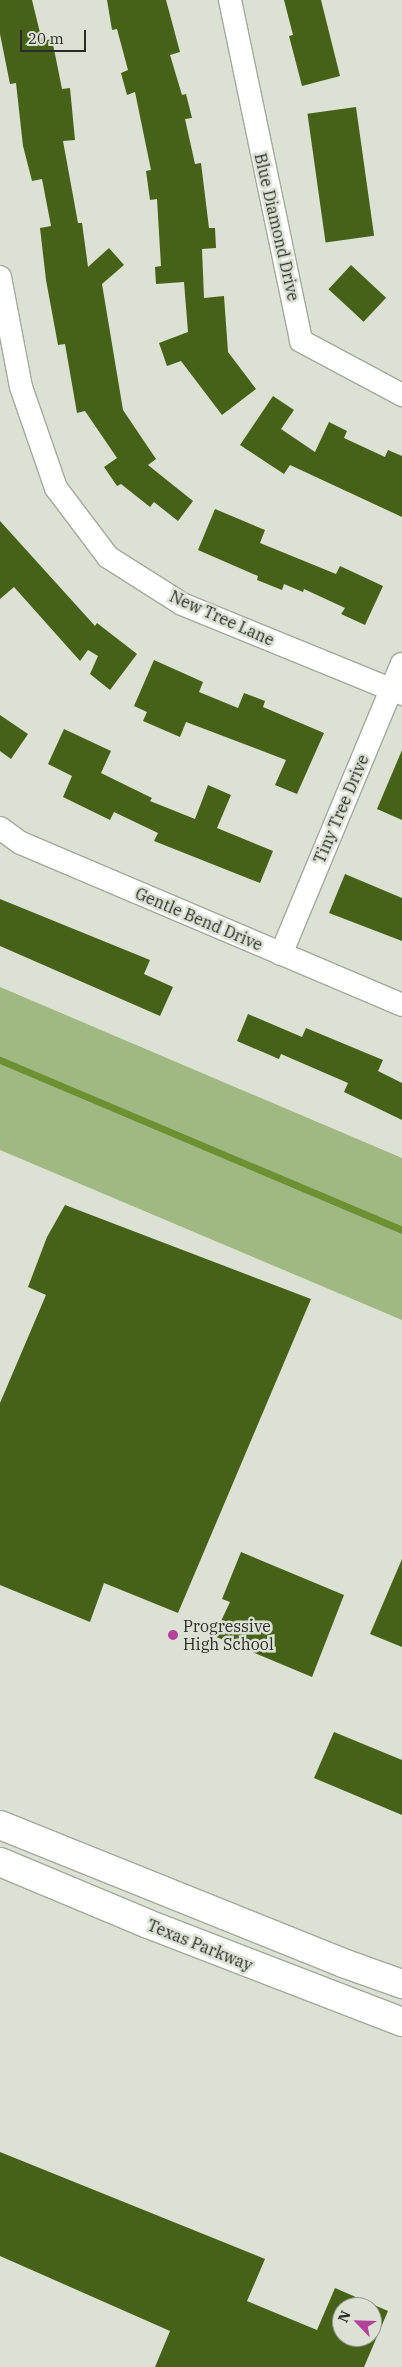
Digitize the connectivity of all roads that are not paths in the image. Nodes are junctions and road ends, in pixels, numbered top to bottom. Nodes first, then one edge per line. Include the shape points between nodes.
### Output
1 (230, 0) edge
2 (0, 277) edge
3 (402, 395) edge
4 (402, 664) edge
5 (397, 692) edge
6 (0, 828) edge
7 (281, 954) junction
8 (402, 1005) edge
9 (0, 1824) edge
10 (0, 1862) edge
11 (402, 1984) edge
12 (402, 2022) edge

1 - 3 street, Blue Diamond Drive via 301,340
2 - 5 street, New Tree Lane via 20,387 56,488 108,557 182,604
4 - 5 street, Tiny Tree Drive
5 - 7 street, Tiny Tree Drive
6 - 7 street, Gentle Bend Drive via 21,844
7 - 8 street, Gentle Bend Drive
9 - 11 main road
10 - 12 main road, Texas Parkway via 194,1942

